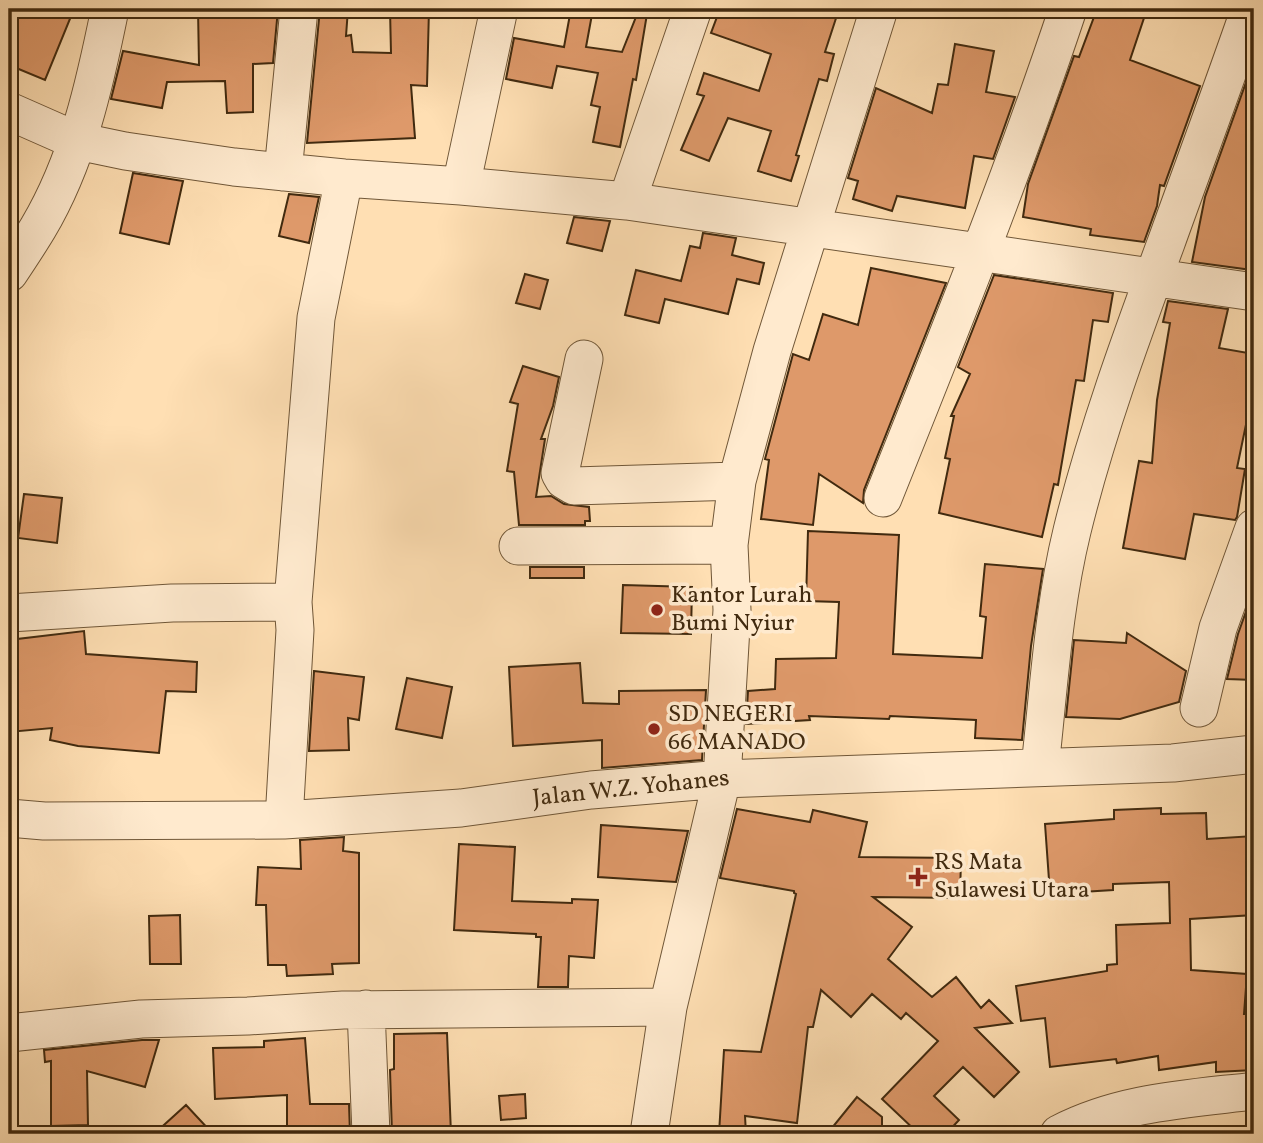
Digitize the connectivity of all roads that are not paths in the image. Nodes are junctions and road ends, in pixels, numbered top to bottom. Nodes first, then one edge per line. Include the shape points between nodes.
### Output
1 (110, 9) edge
2 (299, 9) edge
3 (499, 9) edge
4 (693, 9) edge
5 (879, 9) edge
6 (1068, 9) edge
7 (1250, 9) edge
8 (9, 111) edge
9 (77, 141) junction
10 (283, 172) junction
11 (344, 178) junction
12 (461, 186) junction
13 (627, 201) junction
14 (809, 229) junction
15 (981, 253) junction
16 (9, 273) edge
17 (1154, 275) junction
18 (1254, 292) edge
19 (584, 359) dead end
20 (737, 481) junction
21 (883, 498) dead end
22 (1254, 528) edge
23 (729, 545) junction
24 (518, 546) dead end
25 (293, 603) junction
26 (9, 613) edge
27 (1199, 708) dead end
28 (1254, 754) edge
29 (1040, 767) junction
30 (722, 779) junction
31 (9, 818) edge
32 (284, 820) junction
33 (668, 1007) junction
34 (366, 1009) junction
35 (9, 1033) edge
36 (1254, 1091) edge
37 (371, 1134) edge
38 (649, 1134) edge
39 (1059, 1134) edge

1 - 9 street via 96,80
2 - 10 street
3 - 12 street
4 - 13 street
5 - 14 street
6 - 15 street
7 - 17 street
8 - 9 street
9 - 10 street
9 - 16 street via 39,226
10 - 11 street
11 - 12 street
11 - 25 street via 316,318
12 - 13 street
13 - 14 street
14 - 15 street
14 - 20 street
15 - 17 street
15 - 21 street
17 - 18 street
17 - 29 street via 1116,381 1072,533 1052,637
19 - 20 street via 560,473 564,480 574,486
20 - 23 street
22 - 27 street via 1218,628
23 - 24 street
23 - 30 street via 732,610
25 - 26 street via 172,603
25 - 32 street via 295,644
28 - 29 street, Jalan W.Z. Yohanes via 1173,763
29 - 30 street, Jalan W.Z. Yohanes
30 - 32 street, Jalan W.Z. Yohanes via 591,790 461,808
30 - 33 street
31 - 32 street, Jalan W.Z. Yohanes
33 - 34 street
33 - 38 street
34 - 35 street via 141,1019
34 - 37 street
36 - 39 street via 1138,1105

